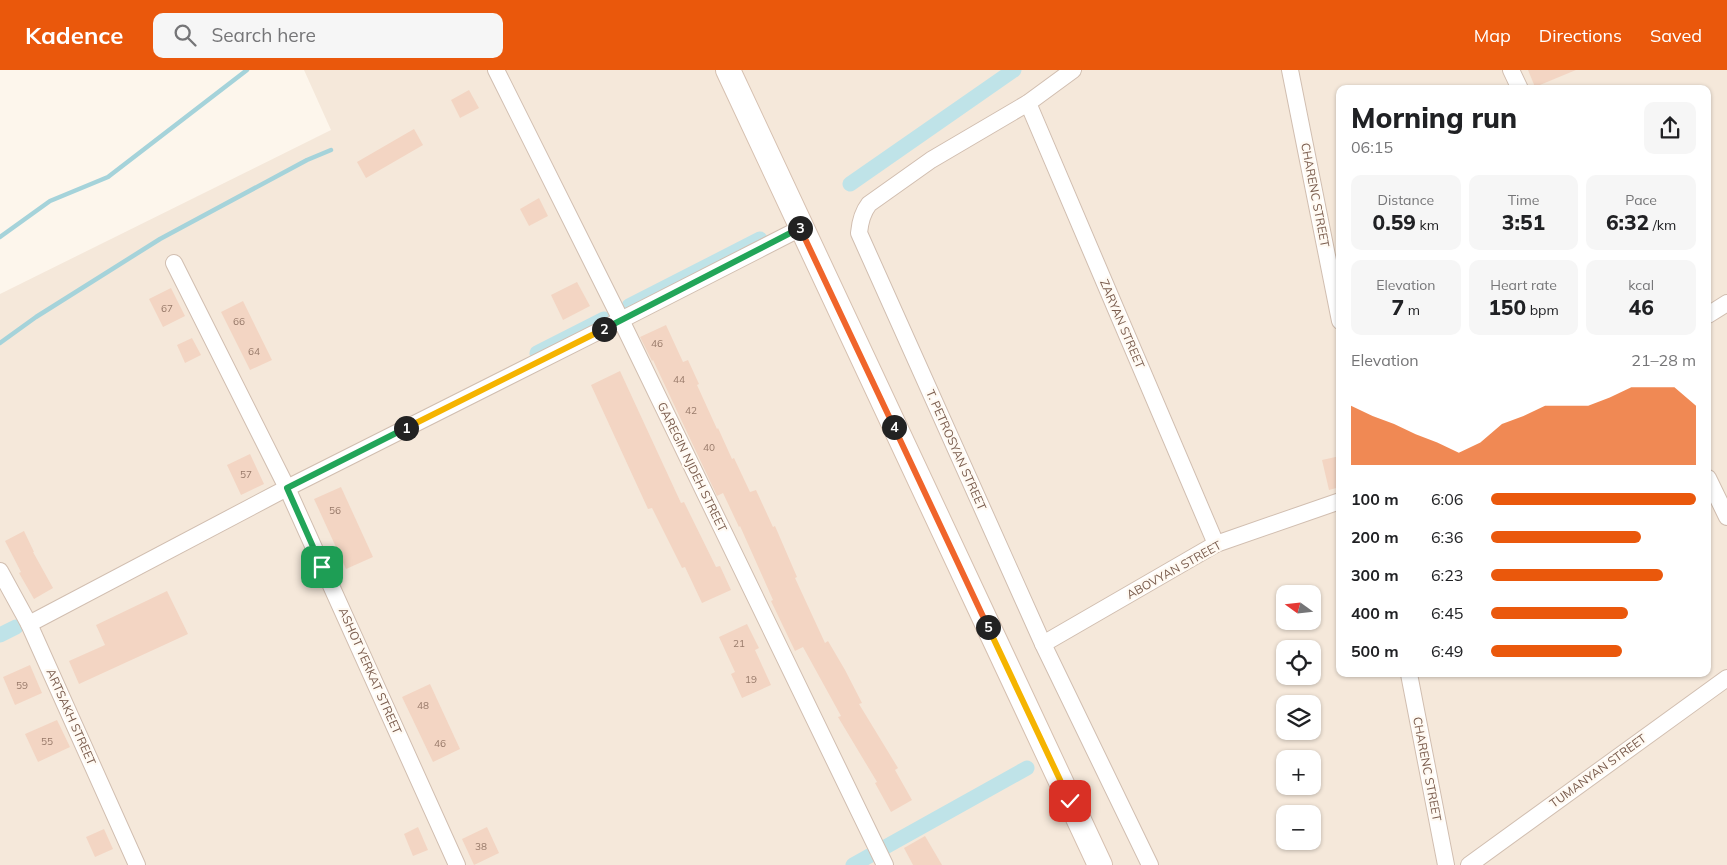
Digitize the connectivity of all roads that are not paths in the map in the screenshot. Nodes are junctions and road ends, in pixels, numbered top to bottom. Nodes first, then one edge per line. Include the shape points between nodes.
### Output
1 (496, 70) edge
2 (728, 70) edge
3 (1073, 70) edge
4 (1290, 70) edge
5 (1511, 70) edge
6 (1518, 85) edge
7 (1028, 104) junction
8 (801, 228) junction
9 (174, 263) dead end
10 (1336, 301) edge
11 (1727, 302) edge
12 (1711, 313) edge
13 (621, 320) junction
14 (1711, 484) edge
15 (287, 488) junction
16 (1336, 502) edge
17 (1727, 518) edge
18 (1216, 544) junction
19 (0, 571) edge
20 (29, 624) junction
21 (1043, 644) junction
22 (1410, 677) edge
23 (1727, 678) edge
24 (883, 862) edge
25 (137, 865) edge
26 (457, 865) edge
27 (1100, 865) edge
28 (1150, 865) edge
29 (1446, 865) edge
30 (1469, 865) edge

1 - 13 street, GAREGIN NJDEH STREET
2 - 8 street
3 - 7 street, T. PETROSYAN STREET
4 - 10 street, CHARENC STREET
5 - 6 street
7 - 18 street, ZARYAN STREET
7 - 21 street, T. PETROSYAN STREET via 931,160 869,204 861,217 859,233
8 - 13 street
8 - 27 street
9 - 15 street, ASHOT YERKAT STREET
11 - 12 street
13 - 15 street
13 - 24 street, GAREGIN NJDEH STREET
14 - 17 street
15 - 20 street
15 - 26 street, ASHOT YERKAT STREET
16 - 18 street, ABOVYAN STREET
18 - 21 street, ABOVYAN STREET
19 - 20 street, ARTSAKH STREET
20 - 25 street, ARTSAKH STREET
21 - 28 street, T. PETROSYAN STREET
22 - 29 street, CHARENC STREET
23 - 30 street, TUMANYAN STREET

